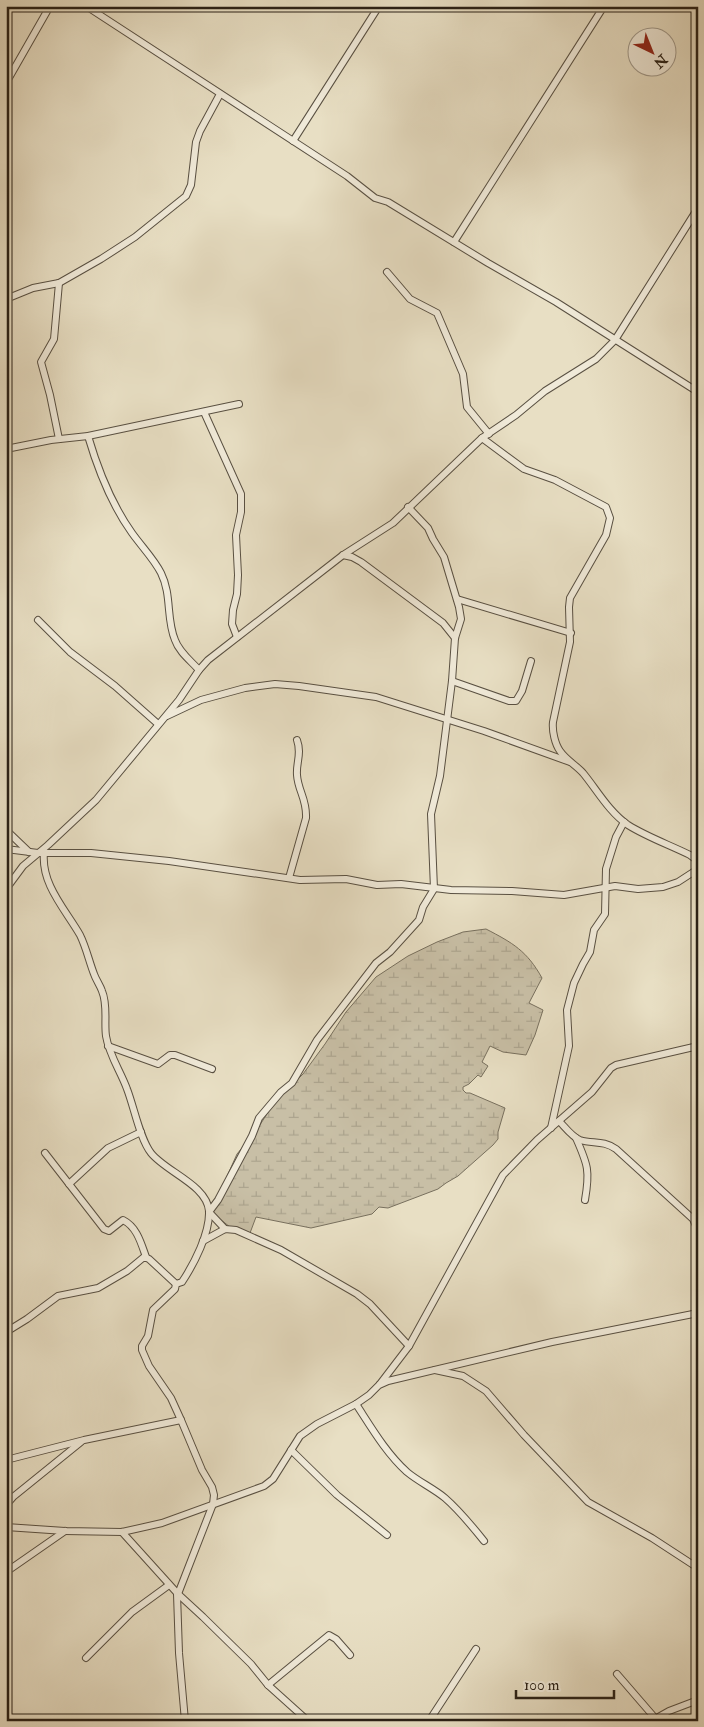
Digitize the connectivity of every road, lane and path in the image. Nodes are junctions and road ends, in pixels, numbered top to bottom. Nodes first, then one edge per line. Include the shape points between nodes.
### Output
1 (50, 6) edge
2 (86, 6) edge
3 (379, 6) edge
4 (604, 6) edge
5 (6, 83) edge
6 (220, 94) junction
7 (293, 141) junction
8 (698, 208) edge
9 (454, 242) junction
10 (387, 272) dead end
11 (59, 283) junction
12 (6, 299) edge
13 (615, 340) junction
14 (698, 392) edge
15 (239, 404) dead end
16 (204, 412) junction
17 (489, 434) junction
18 (88, 436) junction
19 (482, 438) junction
20 (59, 439) junction
21 (6, 449) edge
22 (408, 507) junction
23 (343, 555) junction
24 (457, 599) junction
25 (38, 620) dead end
26 (571, 633) junction
27 (237, 637) junction
28 (455, 638) junction
29 (531, 661) dead end
30 (199, 670) junction
31 (452, 681) junction
32 (446, 720) junction
33 (160, 722) junction
34 (297, 740) dead end
35 (572, 763) junction
36 (624, 822) junction
37 (6, 830) edge
38 (6, 849) edge
39 (29, 852) junction
40 (41, 853) junction
41 (698, 862) edge
42 (698, 869) edge
43 (289, 878) junction
44 (605, 888) junction
45 (6, 889) edge
46 (434, 889) junction
47 (108, 1046) junction
48 (698, 1046) edge
49 (212, 1069) dead end
50 (559, 1121) junction
51 (551, 1128) junction
52 (142, 1132) junction
53 (576, 1138) junction
54 (45, 1153) dead end
55 (69, 1184) junction
56 (585, 1200) dead end
57 (209, 1212) junction
58 (224, 1229) junction
59 (698, 1230) edge
60 (203, 1241) junction
61 (146, 1257) junction
62 (176, 1284) junction
63 (698, 1312) edge
64 (6, 1332) edge
65 (409, 1346) junction
66 (431, 1370) junction
67 (379, 1385) junction
68 (356, 1404) junction
69 (181, 1420) junction
70 (84, 1440) junction
71 (291, 1450) junction
72 (6, 1460) edge
73 (213, 1504) junction
74 (6, 1505) edge
75 (6, 1527) edge
76 (65, 1531) junction
77 (122, 1532) junction
78 (387, 1535) dead end
79 (484, 1541) dead end
80 (698, 1568) edge
81 (6, 1572) edge
82 (169, 1585) junction
83 (178, 1594) junction
84 (476, 1649) dead end
85 (350, 1655) dead end
86 (86, 1658) dead end
87 (617, 1674) dead end
88 (268, 1684) junction
89 (698, 1700) edge
90 (654, 1720) edge
91 (185, 1721) edge
92 (308, 1721) edge
93 (428, 1721) edge

1 - 5 street
2 - 6 street
3 - 7 street
4 - 9 street
6 - 7 street
6 - 11 street via 196,142 191,185 186,196 135,237
7 - 9 street via 347,176 372,197 388,202
8 - 13 street
9 - 13 street
10 - 17 street via 410,299 437,312 463,374 467,407
11 - 12 street via 33,288
11 - 20 street via 54,339 41,362
13 - 14 street
13 - 17 street via 596,359 545,391
15 - 16 street
16 - 18 street
16 - 27 street via 241,494 236,535 238,575 232,624
17 - 19 street
18 - 20 street
18 - 30 street via 97,465 119,512 162,575 169,596 175,642
19 - 22 street
19 - 26 street via 524,468 568,487 608,511 610,518 606,535 570,598
20 - 21 street
22 - 23 street via 393,523
22 - 24 street via 428,528 447,564
23 - 27 street
23 - 28 street via 361,562 443,623
24 - 26 street
24 - 28 street via 461,619
25 - 33 street via 70,652
26 - 35 street via 552,728 560,751
27 - 30 street
28 - 31 street
29 - 31 street via 516,702
30 - 33 street
31 - 32 street
32 - 33 street via 376,697 275,684 219,694 181,708
32 - 35 street
32 - 46 street via 440,776 431,814
33 - 40 street via 96,800
34 - 43 street via 300,754 298,778 306,818
35 - 36 street
36 - 41 street
36 - 44 street via 608,859
37 - 39 street
38 - 39 street
39 - 40 street
40 - 43 street via 91,853 193,863
40 - 45 street via 17,872
40 - 47 street via 52,890 80,935 105,998
42 - 44 street via 663,887
43 - 46 street via 346,879
44 - 46 street via 564,895
44 - 51 street via 605,914 594,930 590,952 574,983 567,1010 569,1046
46 - 57 street via 419,920 376,963 317,1040 292,1083 259,1118
47 - 49 street via 158,1064 175,1055
47 - 52 street
48 - 50 street via 616,1065
50 - 51 street
50 - 53 street
51 - 65 street via 499,1181
52 - 55 street via 108,1148
52 - 57 street via 151,1153 203,1196
53 - 56 street via 588,1169
53 - 59 street via 600,1142 616,1149 693,1219
54 - 55 street
55 - 61 street via 106,1230 124,1220 128,1223 140,1239
57 - 58 street
57 - 60 street
58 - 60 street
58 - 65 street via 236,1230 281,1250 357,1294
60 - 62 street via 188,1273 182,1282
61 - 62 street
61 - 64 street via 98,1288 58,1296
62 - 69 street via 154,1310 142,1350
63 - 66 street
65 - 67 street
66 - 67 street
66 - 80 street via 463,1376 486,1390 588,1502
67 - 68 street
68 - 71 street via 306,1431
68 - 79 street via 407,1472 444,1498
69 - 70 street
69 - 73 street via 212,1487
70 - 72 street
70 - 74 street
71 - 73 street via 269,1483
71 - 78 street via 337,1495
73 - 77 street
73 - 83 street
75 - 76 street
76 - 77 street
76 - 81 street
77 - 82 street
77 - 83 street
82 - 83 street
82 - 86 street via 132,1612
83 - 88 street
83 - 91 street
84 - 93 street
85 - 88 street via 329,1635
87 - 90 street
88 - 92 street
89 - 90 street via 669,1710

